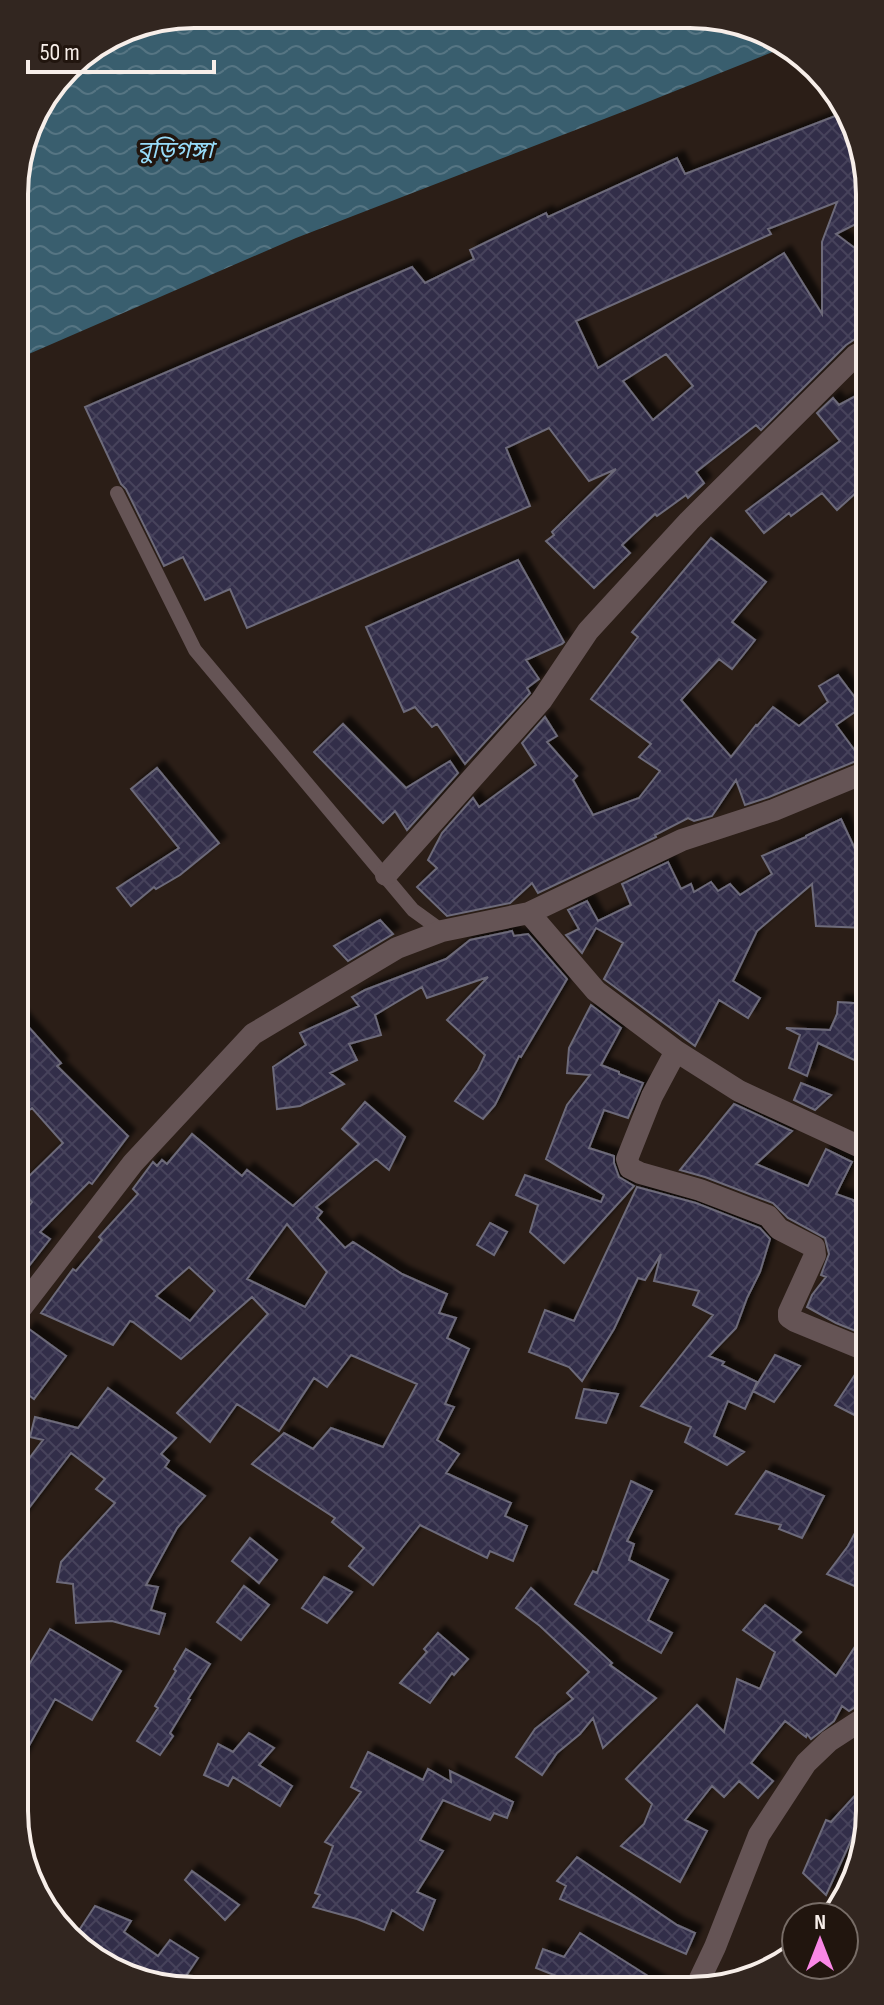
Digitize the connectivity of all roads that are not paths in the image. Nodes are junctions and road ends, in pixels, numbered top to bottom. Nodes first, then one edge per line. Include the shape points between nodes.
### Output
1 (856, 355) edge
2 (117, 493) dead end
3 (856, 776) edge
4 (386, 875) junction
5 (529, 913) junction
6 (442, 931) junction
7 (676, 1051) junction
8 (856, 1145) edge
9 (28, 1299) edge
10 (856, 1346) edge
11 (856, 1723) edge
12 (701, 1976) edge

1 - 4 street via 588,631 541,701
2 - 4 lane via 195,650
3 - 5 street via 682,840
4 - 6 lane via 413,910
5 - 6 street
5 - 7 street via 596,991
6 - 9 street via 397,948 253,1034 133,1163
7 - 8 street via 739,1091
7 - 10 street via 627,1159 630,1168 768,1216 779,1229 814,1247 789,1317
11 - 12 street via 806,1763 759,1835

